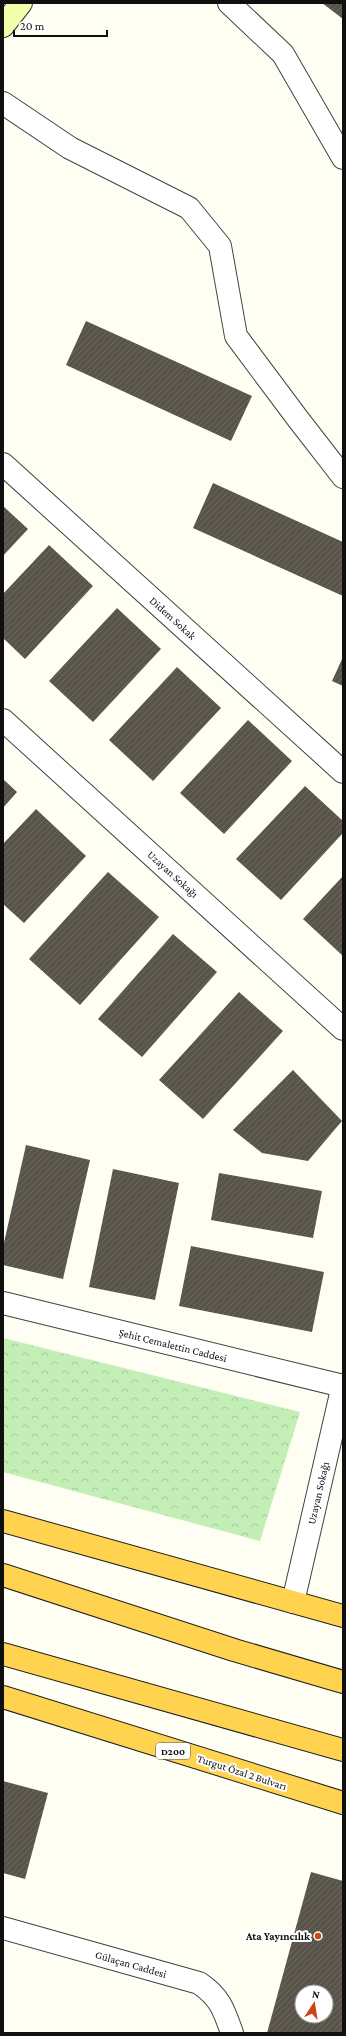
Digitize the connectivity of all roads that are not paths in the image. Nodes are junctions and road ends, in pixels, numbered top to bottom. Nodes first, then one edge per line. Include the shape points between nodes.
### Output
1 (21, 3) edge
2 (229, 3) edge
3 (3, 26) edge
4 (3, 102) edge
5 (343, 158) edge
6 (3, 464) edge
7 (343, 477) edge
8 (3, 720) edge
9 (343, 772) edge
10 (343, 1029) edge
11 (3, 1303) edge
12 (343, 1386) edge
13 (3, 1521) edge
14 (3, 1575) edge
15 (293, 1602) junction
16 (343, 1616) edge
17 (3, 1654) edge
18 (343, 1682) edge
19 (3, 1697) edge
20 (343, 1750) edge
21 (343, 1804) edge
22 (3, 1928) edge
23 (232, 2033) edge

1 - 3 street
2 - 5 street via 283,54
4 - 7 street via 70,148 189,208 220,246 236,336
6 - 9 street, Didem Sokak
8 - 10 street, Uzayan Sokağı
11 - 12 street, Şehit Cemalettin Caddesi
12 - 15 street, Uzayan Sokağı
13 - 15 highway
14 - 18 highway via 234,1650
15 - 16 highway
17 - 20 highway
19 - 21 highway, Turgut Özal 2 Bulvarı / D200
22 - 23 street, Gülaçan Caddesi via 199,1983 212,1992 222,2005

